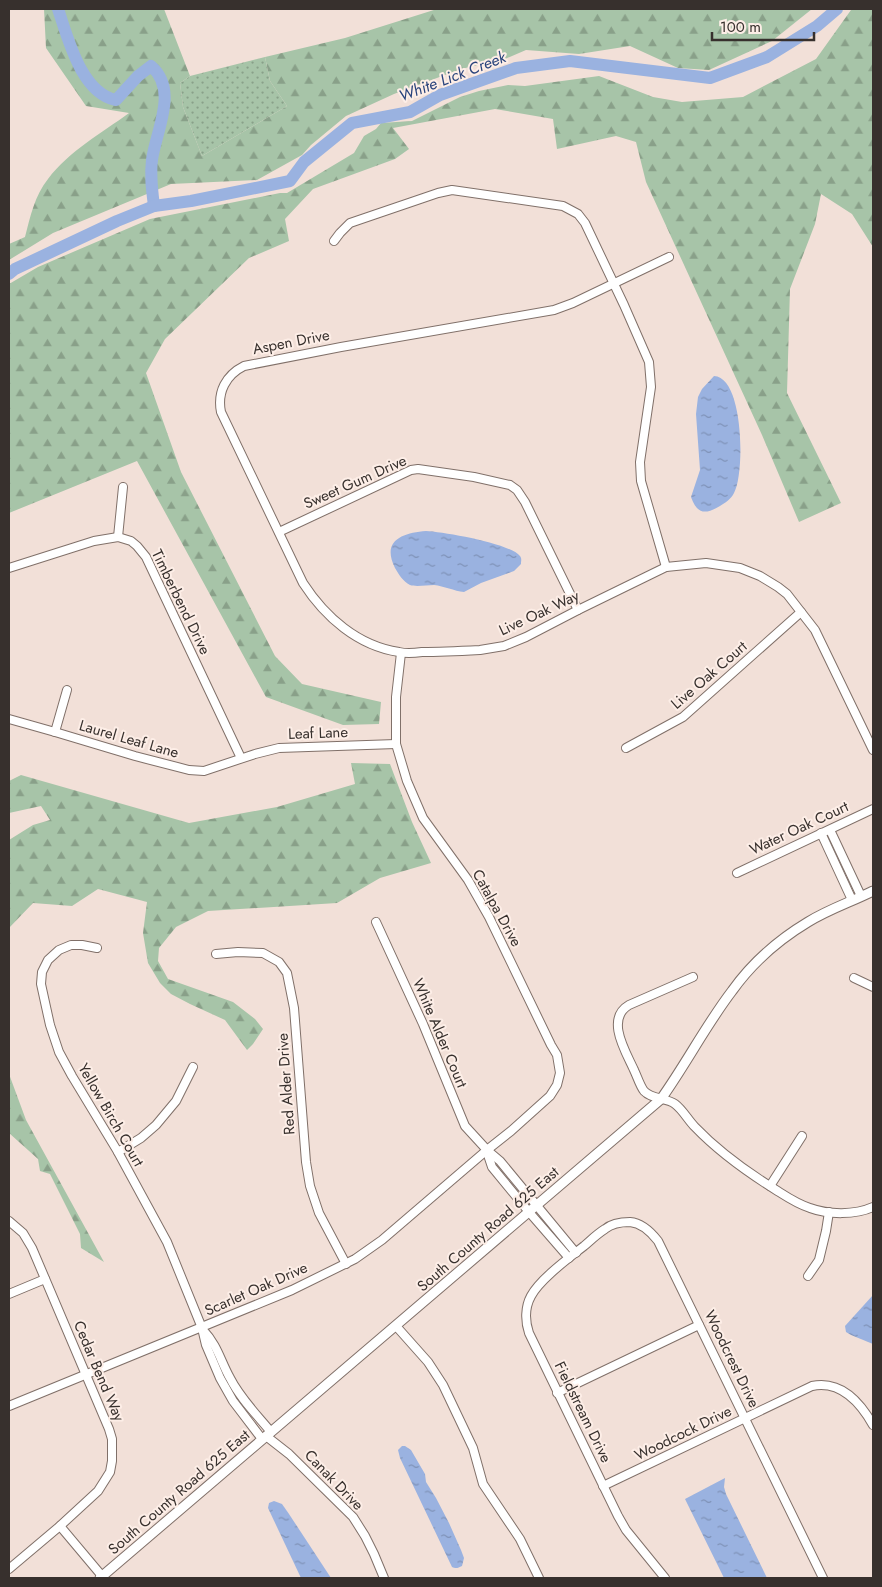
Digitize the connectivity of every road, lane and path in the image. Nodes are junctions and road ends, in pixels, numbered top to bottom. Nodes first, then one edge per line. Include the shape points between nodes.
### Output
1 (334, 241) dead end
2 (669, 257) dead end
3 (614, 283) junction
4 (123, 487) dead end
5 (279, 532) junction
6 (118, 537) junction
7 (666, 567) junction
8 (9, 568) edge
9 (578, 610) junction
10 (801, 612) junction
11 (401, 653) junction
12 (68, 690) dead end
13 (9, 719) edge
14 (55, 732) junction
15 (396, 744) junction
16 (626, 748) dead end
17 (873, 750) edge
18 (241, 758) junction
19 (873, 809) edge
20 (830, 830) junction
21 (821, 834) junction
22 (737, 873) dead end
23 (873, 891) edge
24 (857, 898) junction
25 (376, 922) dead end
26 (97, 948) dead end
27 (216, 954) dead end
28 (693, 977) dead end
29 (854, 978) dead end
30 (873, 987) edge
31 (193, 1067) dead end
32 (661, 1099) junction
33 (802, 1136) dead end
34 (487, 1150) junction
35 (118, 1152) junction
36 (770, 1186) junction
37 (873, 1207) edge
38 (532, 1209) junction
39 (829, 1212) junction
40 (9, 1221) edge
41 (576, 1253) junction
42 (569, 1258) junction
43 (346, 1264) junction
44 (808, 1276) dead end
45 (45, 1279) junction
46 (9, 1294) edge
47 (699, 1325) junction
48 (396, 1326) junction
49 (202, 1328) junction
50 (86, 1375) junction
51 (558, 1393) junction
52 (9, 1406) edge
53 (746, 1418) junction
54 (873, 1425) edge
55 (267, 1435) junction
56 (603, 1486) junction
57 (60, 1526) junction
58 (9, 1569) edge
59 (101, 1577) edge
60 (384, 1578) edge
61 (539, 1578) edge
62 (665, 1578) edge
63 (823, 1578) edge

1 - 3 street via 350,223 438,193 469,191 573,210 585,223
2 - 3 street, Aspen Drive
3 - 5 street, Aspen Drive via 554,310 332,348 238,369 223,388 221,412
3 - 7 street via 648,356 651,370 640,462 641,482
4 - 6 street
5 - 9 street, Sweet Gum Drive via 411,470 474,477 510,485 525,502
5 - 11 street, Aspen Drive via 303,583 328,615 356,636
6 - 8 street via 94,541
6 - 18 street, Timberbend Drive via 131,541 146,557
7 - 9 street, Live Oak Way
7 - 10 street, Live Oak Way via 706,563 740,568 778,587
9 - 11 street, Live Oak Way via 526,637 498,647
10 - 16 street, Live Oak Court via 683,717
10 - 17 street, Live Oak Way via 815,630
11 - 15 street, Catalpa Drive via 396,697
12 - 14 street
13 - 14 street, Laurel Leaf Lane
14 - 18 street, Laurel Leaf Lane via 189,770 204,771
15 - 18 street, Leaf Lane via 279,748
15 - 34 street, Catalpa Drive via 423,818 468,880 489,917 559,1061 555,1090
19 - 20 street, Water Oak Court
20 - 21 street, Water Oak Court
20 - 24 street
21 - 22 street, Water Oak Court
21 - 24 street
23 - 24 street, South County Road 625 East
24 - 32 street, South County Road 625 East via 800,926 755,963 732,991
25 - 34 street, White Alder Court via 465,1126
26 - 35 street, Yellow Birch Court via 76,945 59,950 44,966 41,984 59,1052
27 - 43 street, Red Alder Drive via 263,954 279,962 285,970 294,1008 310,1186 319,1213
28 - 32 street via 629,1005 620,1016 618,1031 621,1041 644,1092
29 - 30 street
31 - 35 street via 176,1101 156,1125
32 - 36 street via 674,1103 718,1148
32 - 38 street, South County Road 625 East
33 - 36 street
34 - 38 street, White Alder Court via 492,1166
34 - 43 street, Scarlet Oak Drive via 382,1240
35 - 49 street, Yellow Birch Court via 167,1242
36 - 39 street via 801,1205
37 - 39 street
38 - 41 street
38 - 42 street
38 - 48 street, South County Road 625 East
39 - 44 street via 819,1260
40 - 45 street, Cedar Bend Way via 28,1240
41 - 42 street, Fieldstream Drive
41 - 47 street, Woodcrest Drive via 614,1224 630,1222 643,1226 658,1241
42 - 51 street, Fieldstream Drive via 536,1289 526,1314 528,1333
43 - 49 street, Scarlet Oak Drive
45 - 46 street
45 - 50 street, Cedar Bend Way
47 - 51 street
47 - 53 street, Woodcrest Drive
48 - 55 street, South County Road 625 East
48 - 61 street via 428,1362 443,1385 473,1448 483,1484 520,1539
49 - 50 street, Scarlet Oak Drive
49 - 55 street, Yellow Birch Court via 213,1340 236,1390
49 - 55 street, Yellow Birch Court via 206,1345 232,1401
50 - 52 street, Scarlet Oak Drive
50 - 57 street, Cedar Bend Way via 109,1429 112,1461 110,1472 98,1492
51 - 56 street, Fieldstream Drive
53 - 54 street, Woodcock Drive via 812,1386 826,1385 851,1396
53 - 56 street, Woodcock Drive
53 - 63 street, Woodcrest Drive
55 - 59 street, South County Road 625 East
55 - 60 street, Canak Drive via 353,1517
56 - 62 street, Fieldstream Drive via 626,1530
57 - 58 street, Cedar Bend Way
57 - 59 street

